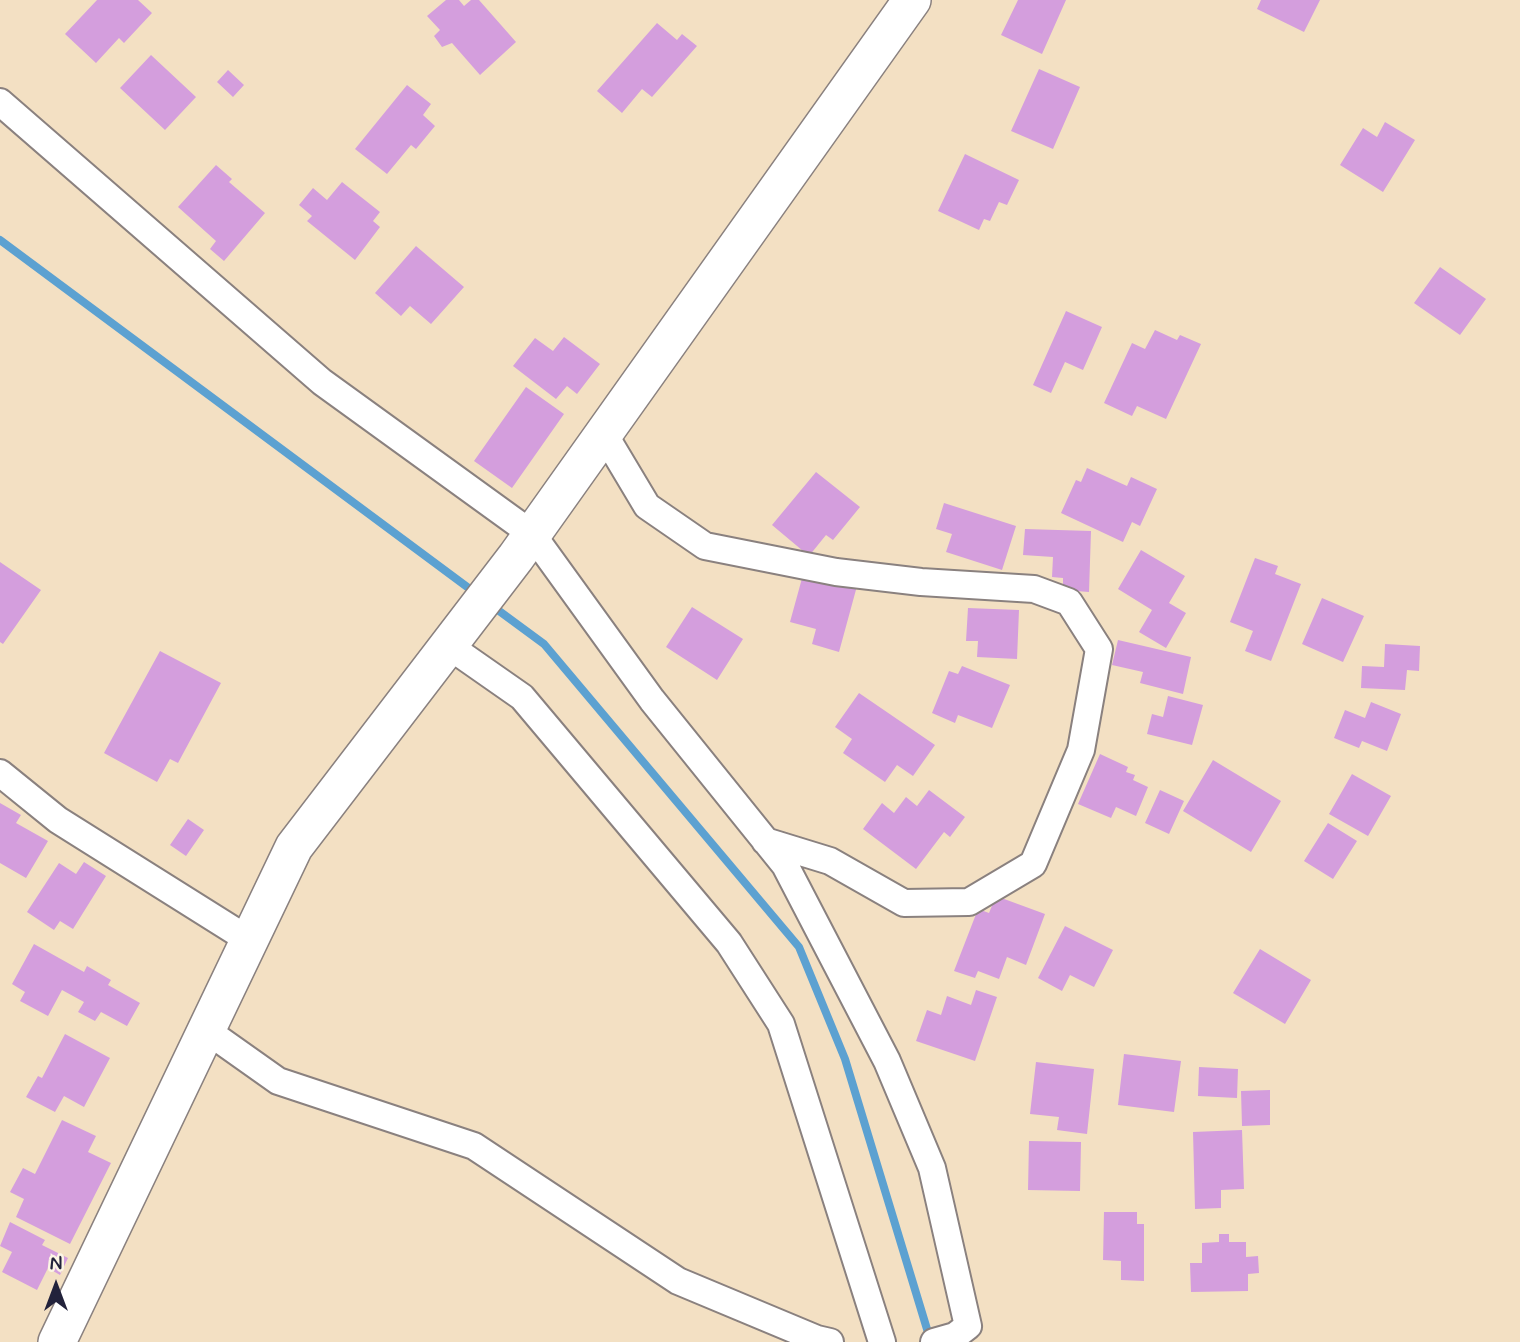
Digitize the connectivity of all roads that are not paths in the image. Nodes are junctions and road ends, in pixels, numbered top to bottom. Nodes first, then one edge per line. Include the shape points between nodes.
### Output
1 (912, 0) edge
2 (0, 102) edge
3 (604, 434) junction
4 (524, 546) junction
5 (453, 640) junction
6 (0, 773) edge
7 (765, 841) junction
8 (249, 940) junction
9 (206, 1030) junction
10 (945, 1339) edge
11 (57, 1342) edge
12 (830, 1342) edge
13 (882, 1342) edge

1 - 3 main road
2 - 4 street via 322,382
3 - 4 main road
3 - 7 street via 647,506 705,546 836,572 1034,589 1069,602 1099,649 1081,750 1033,863 969,902 904,902 830,861
4 - 5 main road
4 - 7 street
5 - 8 main road via 294,848
5 - 13 street via 522,697 729,943 781,1024
6 - 8 street via 58,820
7 - 10 street via 785,865 887,1061 932,1168 968,1325
8 - 9 main road
9 - 11 main road
9 - 12 street via 278,1081 474,1146 678,1281

